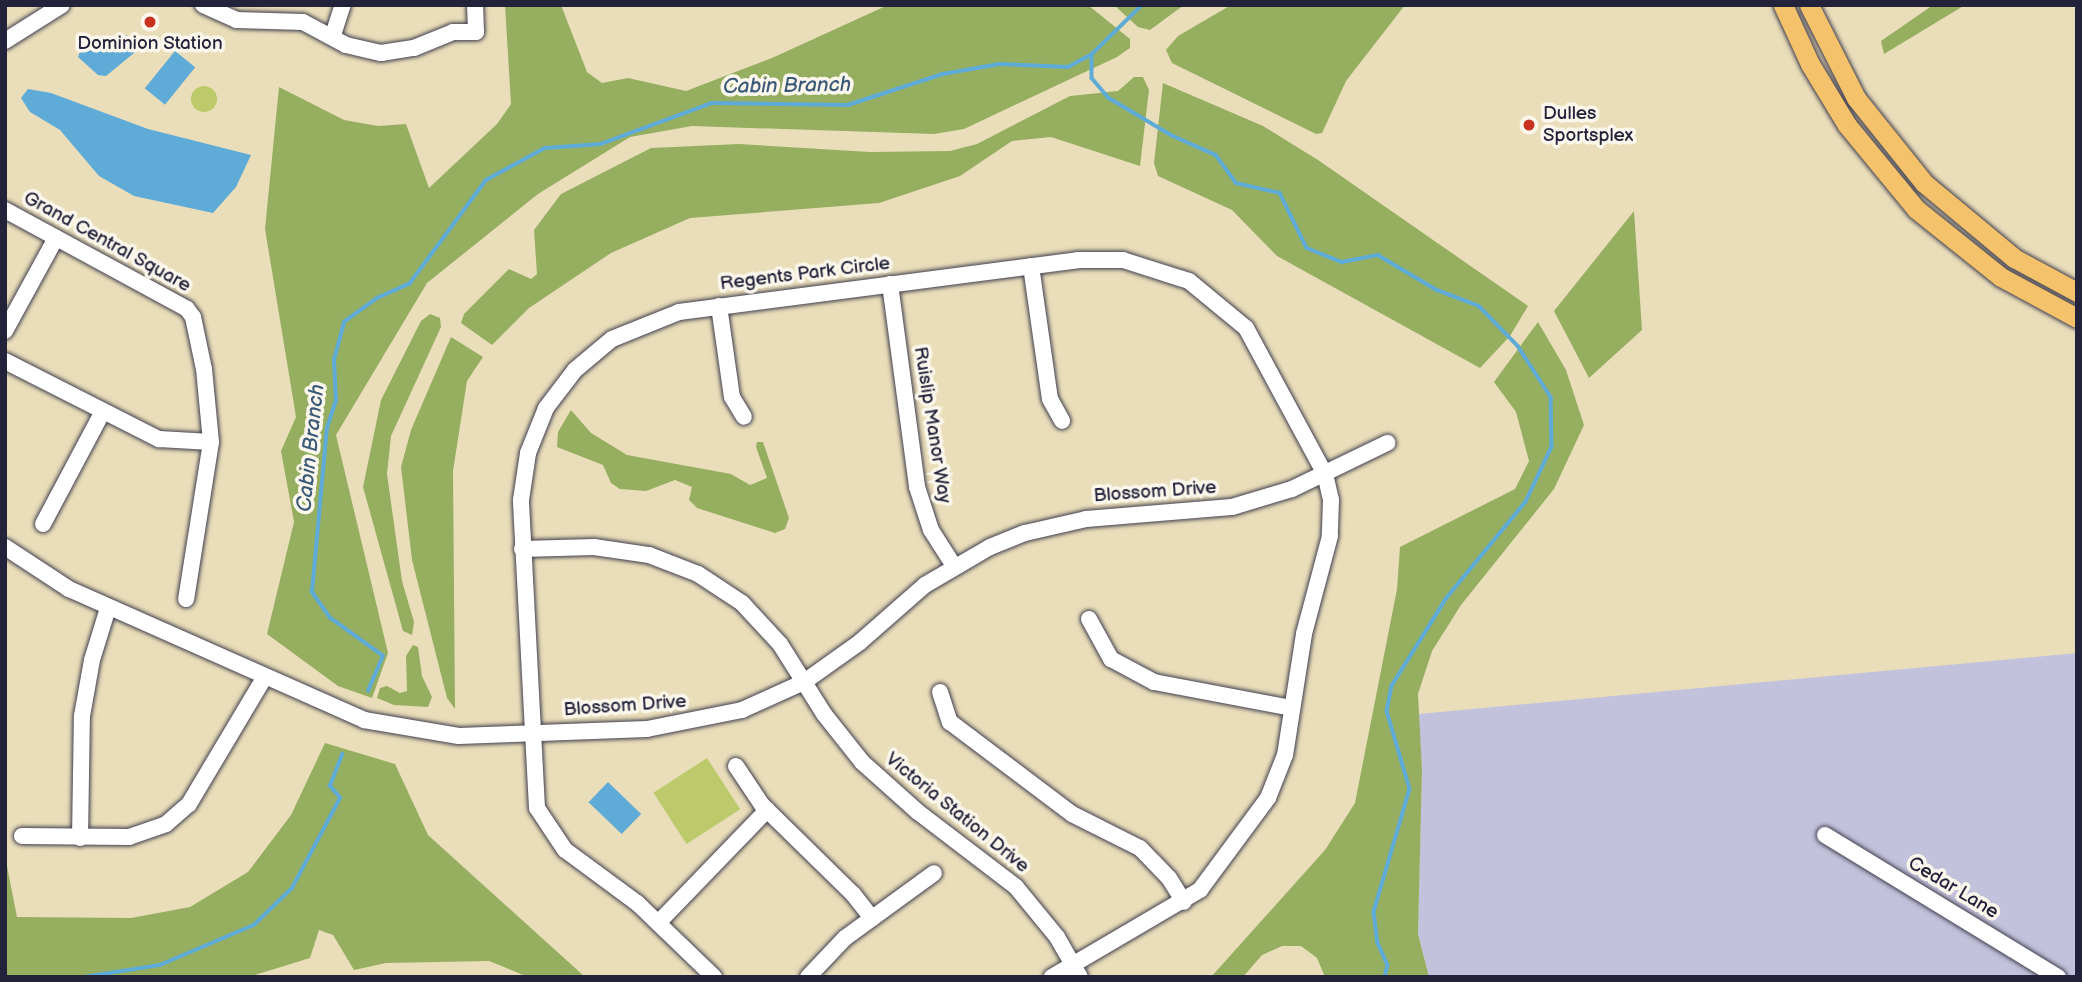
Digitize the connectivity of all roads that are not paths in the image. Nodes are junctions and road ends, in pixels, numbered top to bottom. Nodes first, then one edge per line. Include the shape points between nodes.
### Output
1 (62, 5) edge
2 (202, 5) edge
3 (343, 5) edge
4 (475, 5) edge
5 (1783, 5) edge
6 (1809, 5) edge
7 (333, 34) junction
8 (5, 41) edge
9 (5, 210) edge
10 (56, 238) junction
11 (1031, 266) junction
12 (890, 284) junction
13 (2077, 292) edge
14 (719, 306) junction
15 (2077, 318) edge
16 (5, 331) edge
17 (5, 361) edge
18 (103, 411) junction
19 (744, 417) dead end
20 (1062, 421) dead end
21 (211, 442) junction
22 (1387, 443) dead end
23 (1325, 474) junction
24 (43, 524) dead end
25 (5, 547) edge
26 (523, 549) junction
27 (954, 566) junction
28 (186, 599) dead end
29 (108, 608) junction
30 (1089, 619) dead end
31 (264, 678) junction
32 (804, 682) junction
33 (940, 692) dead end
34 (1292, 708) junction
35 (530, 734) junction
36 (736, 766) dead end
37 (767, 810) junction
38 (1825, 835) dead end
39 (22, 836) dead end
40 (80, 838) junction
41 (934, 873) dead end
42 (1184, 902) junction
43 (872, 918) junction
44 (659, 922) junction
45 (1077, 971) edge
46 (714, 977) edge
47 (808, 977) edge
48 (1052, 977) edge
49 (2058, 977) edge

1 - 8 street
2 - 7 street via 236,20 289,19
3 - 7 street
4 - 7 street via 476,32 453,32 414,48 381,53 346,45
5 - 15 main road via 1834,106 1875,164 1916,209 2001,277
6 - 13 main road via 1856,98 1924,183 2014,258
9 - 10 street, Grand Central Square
10 - 16 street
10 - 21 street, Grand Central Square via 187,309 196,326 204,369
11 - 12 street, Regents Park Circle
11 - 20 street via 1050,399
11 - 23 street, Regents Park Circle via 1123,260 1168,271 1210,294 1246,328
12 - 14 street, Regents Park Circle
12 - 27 street, Ruislip Manor Way via 917,487 931,530
14 - 19 street via 732,397
14 - 26 street, Regents Park Circle via 679,312 633,327 593,353 558,391 528,453 521,500
17 - 18 street
18 - 21 street via 159,439
18 - 24 street
21 - 28 street, Grand Central Square
22 - 23 street, Blossom Drive
23 - 27 street, Blossom Drive via 1232,507 1055,524 990,547
23 - 34 street, Regents Park Circle via 1331,500 1330,536 1304,634
25 - 29 street, Blossom Drive via 50,578
26 - 32 street, Victoria Station Drive via 622,550 698,574 762,622
26 - 35 street, Regents Park Circle
27 - 32 street, Blossom Drive
29 - 31 street, Blossom Drive
29 - 40 street via 83,706
30 - 34 street via 1111,659 1154,682
31 - 35 street, Blossom Drive via 331,708 395,728 459,736
31 - 40 street via 189,804 174,818 139,835
32 - 35 street, Blossom Drive via 742,710 679,725
32 - 45 street, Victoria Station Drive via 862,762 918,812 1016,887
33 - 42 street via 950,722 1072,814 1140,848 1169,878
34 - 42 street, Regents Park Circle via 1285,755 1268,798 1214,876
35 - 44 street, Regents Park Circle via 537,808 554,838
36 - 37 street
37 - 43 street
37 - 44 street
38 - 49 street, Cedar Lane
39 - 40 street
41 - 43 street
42 - 45 street, Regents Park Circle
43 - 47 street
44 - 46 street, Regents Park Circle
45 - 48 street, Regents Park Circle

